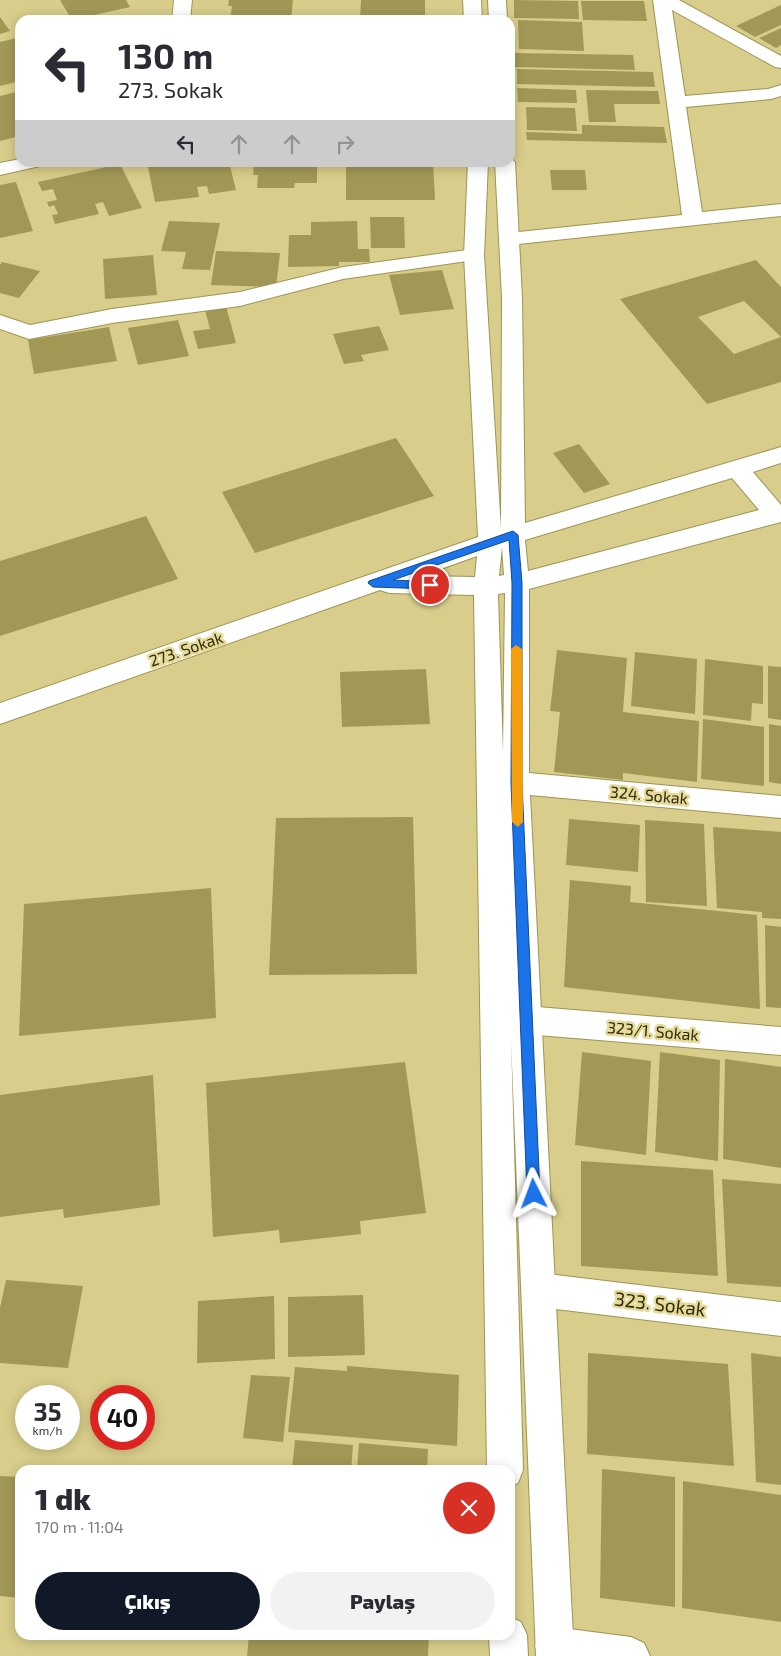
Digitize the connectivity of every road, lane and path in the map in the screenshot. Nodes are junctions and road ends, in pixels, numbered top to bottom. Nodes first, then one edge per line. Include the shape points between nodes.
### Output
1 (183, 0) edge
2 (472, 0) edge
3 (497, 0) edge
4 (664, 0) edge
5 (182, 15) edge
6 (473, 15) edge
7 (498, 15) edge
8 (781, 63) edge
9 (781, 90) edge
10 (677, 102) junction
11 (15, 166) edge
12 (478, 167) edge
13 (505, 167) edge
14 (0, 169) edge
15 (781, 210) edge
16 (693, 219) junction
17 (509, 239) junction
18 (474, 254) junction
19 (0, 322) edge
20 (781, 455) edge
21 (737, 468) junction
22 (778, 514) edge
23 (502, 538) junction
24 (373, 583) junction
25 (517, 583) junction
26 (486, 586) junction
27 (0, 714) edge
28 (516, 783) junction
29 (781, 807) edge
30 (525, 1020) junction
31 (781, 1041) edge
32 (538, 1290) junction
33 (781, 1319) edge
34 (505, 1465) edge
35 (508, 1640) edge
36 (554, 1651) edge
37 (509, 1656) edge
38 (631, 1656) edge

1 - 5 street
2 - 6 street
3 - 7 street
4 - 8 street
4 - 10 street
9 - 10 street via 771,94
10 - 16 street
11 - 14 street
12 - 18 street
13 - 17 street
15 - 16 street
16 - 17 street
17 - 23 street via 512,298
18 - 19 street via 342,273 240,299 112,316 29,332
18 - 23 street
20 - 21 street, 273. Sokak
21 - 22 street
21 - 23 street, 273. Sokak
22 - 25 street, 273. Sokak
23 - 24 street, 273. Sokak
23 - 25 street
23 - 26 street
24 - 26 street, 273. Sokak
24 - 27 street, 273. Sokak
25 - 26 street, 273. Sokak
25 - 28 street
26 - 34 street
28 - 29 street, 324. Sokak
28 - 30 street
30 - 31 street, 323/1. Sokak
30 - 32 street
32 - 33 street, 323. Sokak
32 - 36 street
35 - 37 street
36 - 38 street

